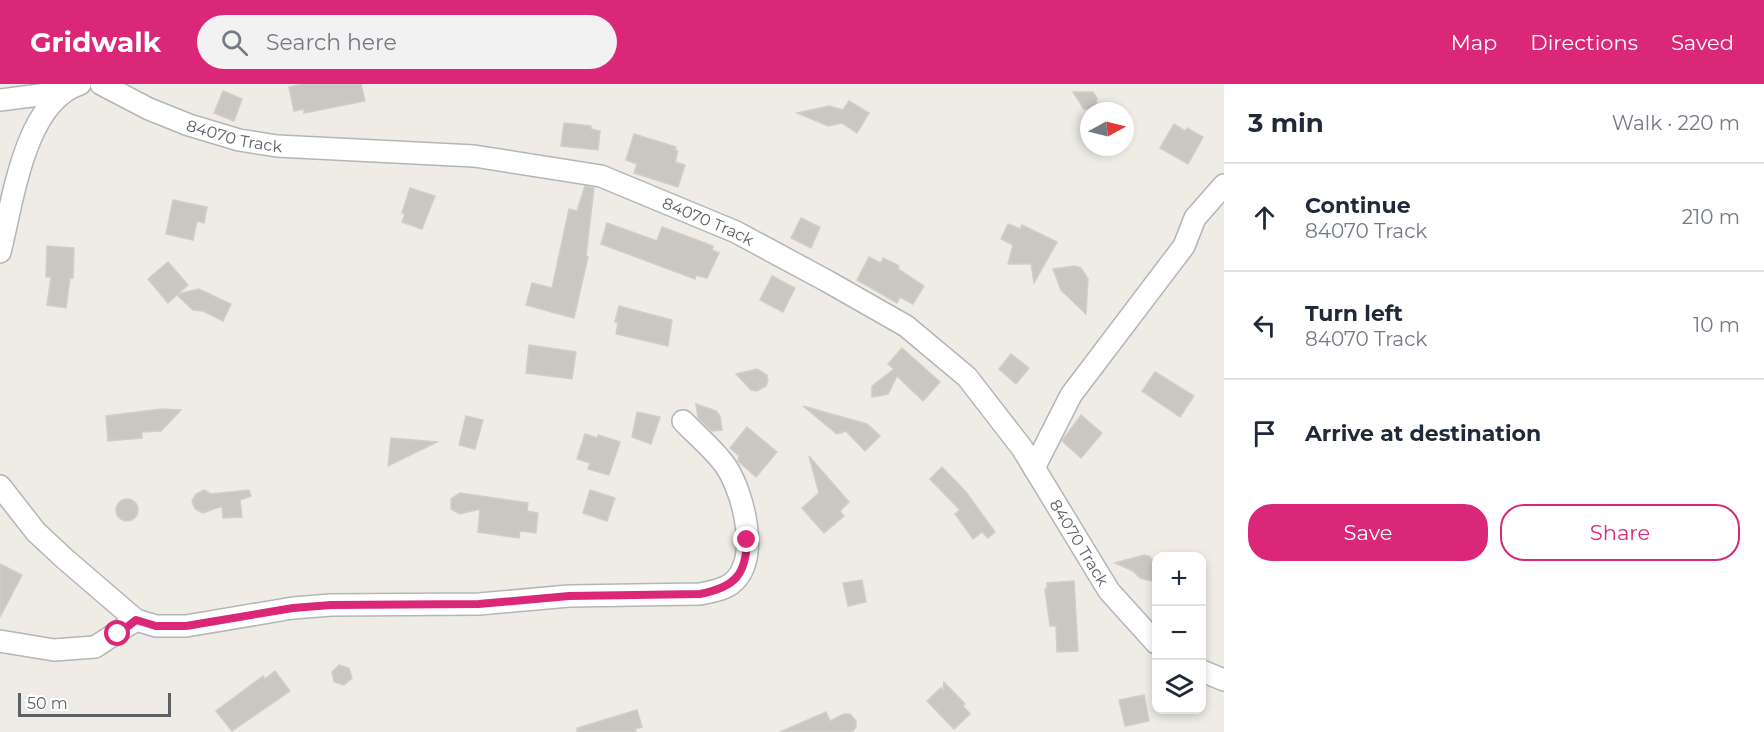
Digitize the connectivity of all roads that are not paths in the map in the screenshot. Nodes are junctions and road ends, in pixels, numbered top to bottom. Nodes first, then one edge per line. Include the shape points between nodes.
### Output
1 (101, 84) edge
2 (66, 87) edge
3 (0, 100) edge
4 (1224, 185) edge
5 (0, 252) edge
6 (683, 421) dead end
7 (1034, 468) junction
8 (0, 486) edge
9 (136, 620) junction
10 (1152, 639) edge
11 (0, 641) edge
12 (1206, 673) edge
13 (1224, 680) edge

1 - 7 street, 84070 Track via 149,109 239,140 277,146 474,156 601,176 736,232 906,326 967,377
2 - 3 street
2 - 5 street via 44,112 28,139
4 - 7 street via 1195,218 1184,246 1071,395
6 - 9 street via 725,465 737,485 747,559 731,584 717,590 479,604 331,605 186,626 156,626
7 - 10 street, 84070 Track via 1109,591
8 - 9 street via 36,532
9 - 11 street via 95,647 54,650
12 - 13 street

